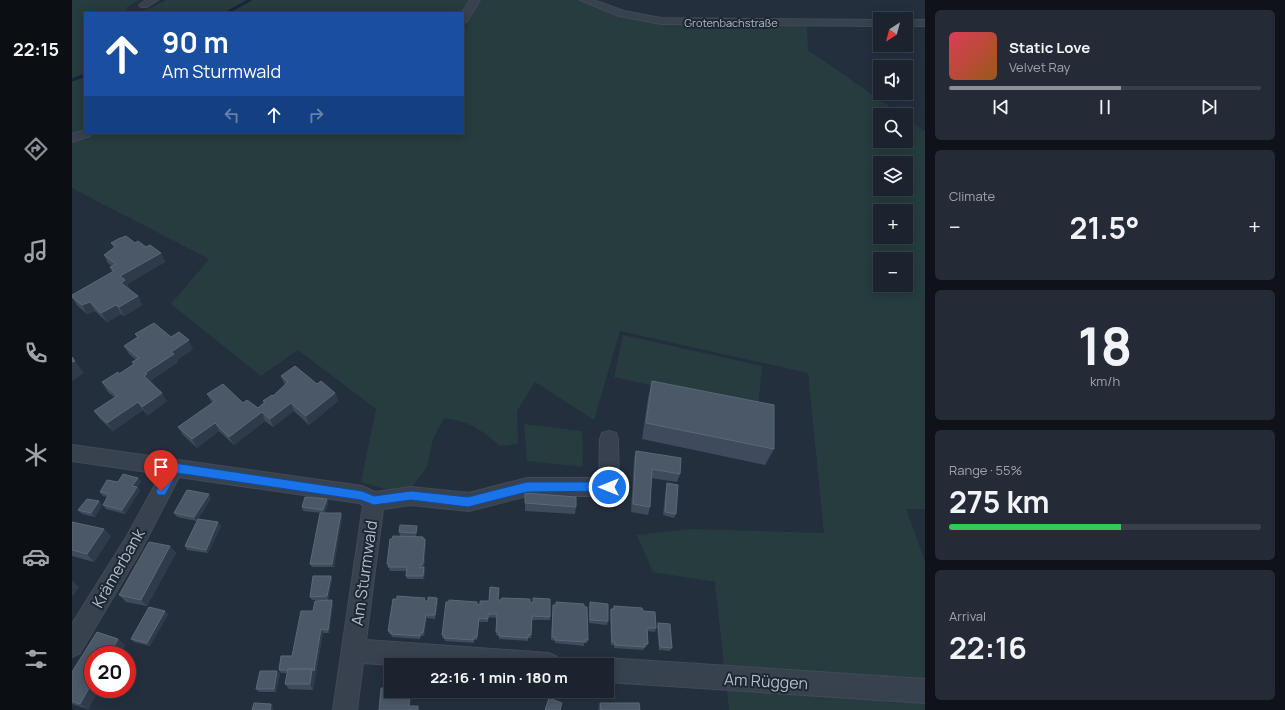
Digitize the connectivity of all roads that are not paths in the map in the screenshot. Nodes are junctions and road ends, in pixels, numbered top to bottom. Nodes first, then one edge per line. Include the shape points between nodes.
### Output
1 (153, 0) edge
2 (475, 0) edge
3 (585, 0) edge
4 (144, 5) dead end
5 (464, 18) edge
6 (873, 23) edge
7 (913, 23) edge
8 (925, 23) edge
9 (84, 134) edge
10 (72, 138) edge
11 (609, 439) dead end
12 (72, 453) edge
13 (174, 468) junction
14 (374, 501) junction
15 (72, 645) edge
16 (353, 651) junction
17 (451, 658) edge
18 (614, 670) edge
19 (925, 691) edge
20 (345, 710) edge

1 - 4 street
2 - 5 street
3 - 6 street, Grotenbachstraße via 622,14 661,21
7 - 8 street
9 - 10 street
11 - 14 street via 609,487 527,487 468,502 411,496
12 - 13 street
13 - 14 street via 362,495
13 - 15 street, Krämerbank via 134,543
14 - 16 street, Am Sturmwald
16 - 17 street
16 - 20 street, Am Sturmwald
18 - 19 street, Am Rüggen

